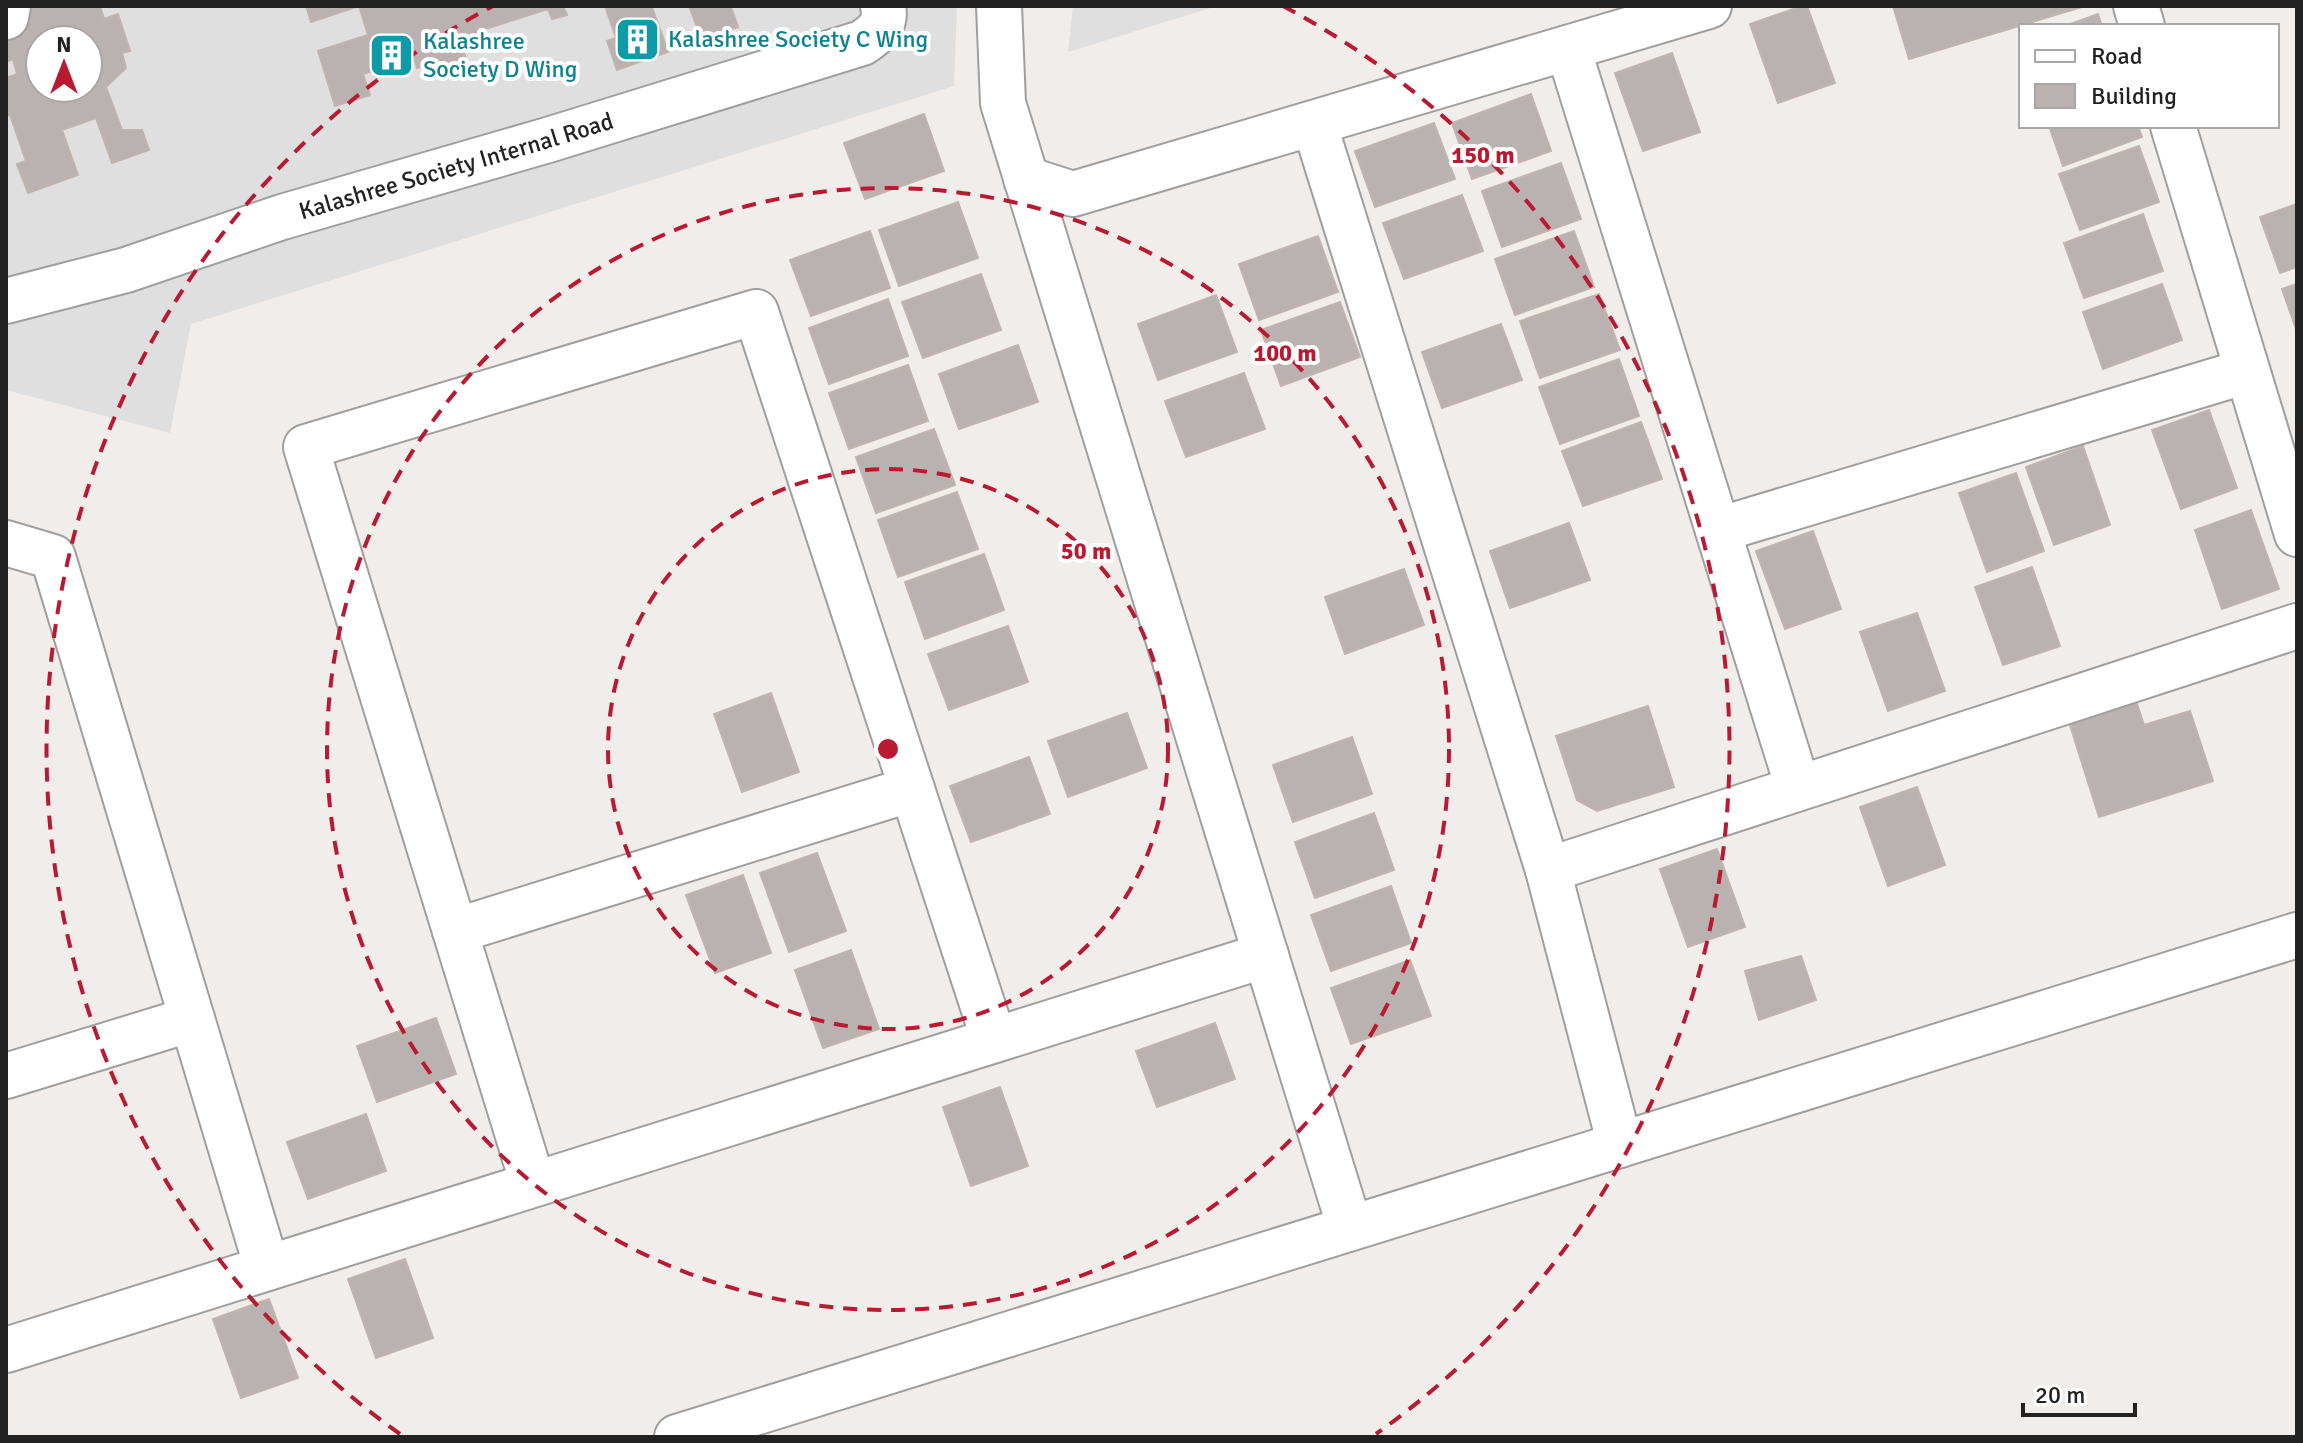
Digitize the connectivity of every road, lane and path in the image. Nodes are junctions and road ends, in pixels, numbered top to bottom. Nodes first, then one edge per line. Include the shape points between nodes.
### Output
1 (8, 6) edge
2 (883, 6) edge
3 (999, 6) edge
4 (1709, 6) edge
5 (6, 17) edge
6 (1568, 48) junction
7 (1314, 123) junction
8 (2174, 128) edge
9 (1026, 179) junction
10 (6, 301) edge
11 (2247, 371) junction
12 (1718, 530) junction
13 (2297, 534) edge
14 (6, 543) edge
15 (2297, 626) edge
16 (1798, 788) junction
17 (912, 789) junction
18 (1548, 870) junction
19 (455, 931) junction
20 (2297, 935) edge
21 (1266, 955) junction
22 (192, 1019) junction
23 (994, 1040) junction
24 (6, 1076) edge
25 (1620, 1145) junction
26 (533, 1184) junction
27 (1350, 1228) junction
28 (267, 1268) junction
29 (6, 1350) edge
30 (677, 1437) edge

1 - 5 street
2 - 10 street, Kalashree Society Internal Road via 878,32 862,43 282,217 126,270
3 - 9 street via 1003,103
4 - 6 street
6 - 7 street
6 - 12 street
7 - 9 street via 1073,194
7 - 18 street
8 - 11 street
9 - 21 street
11 - 12 street
11 - 13 street
12 - 16 street
14 - 22 street via 53,557
15 - 16 street
16 - 18 street
17 - 19 street
17 - 19 street via 756,312 306,447
17 - 23 street
18 - 25 street
19 - 26 street
20 - 25 street
21 - 23 street
21 - 27 street
22 - 24 street
22 - 28 street
23 - 26 street
25 - 27 street
26 - 28 street
27 - 30 street
28 - 29 street

